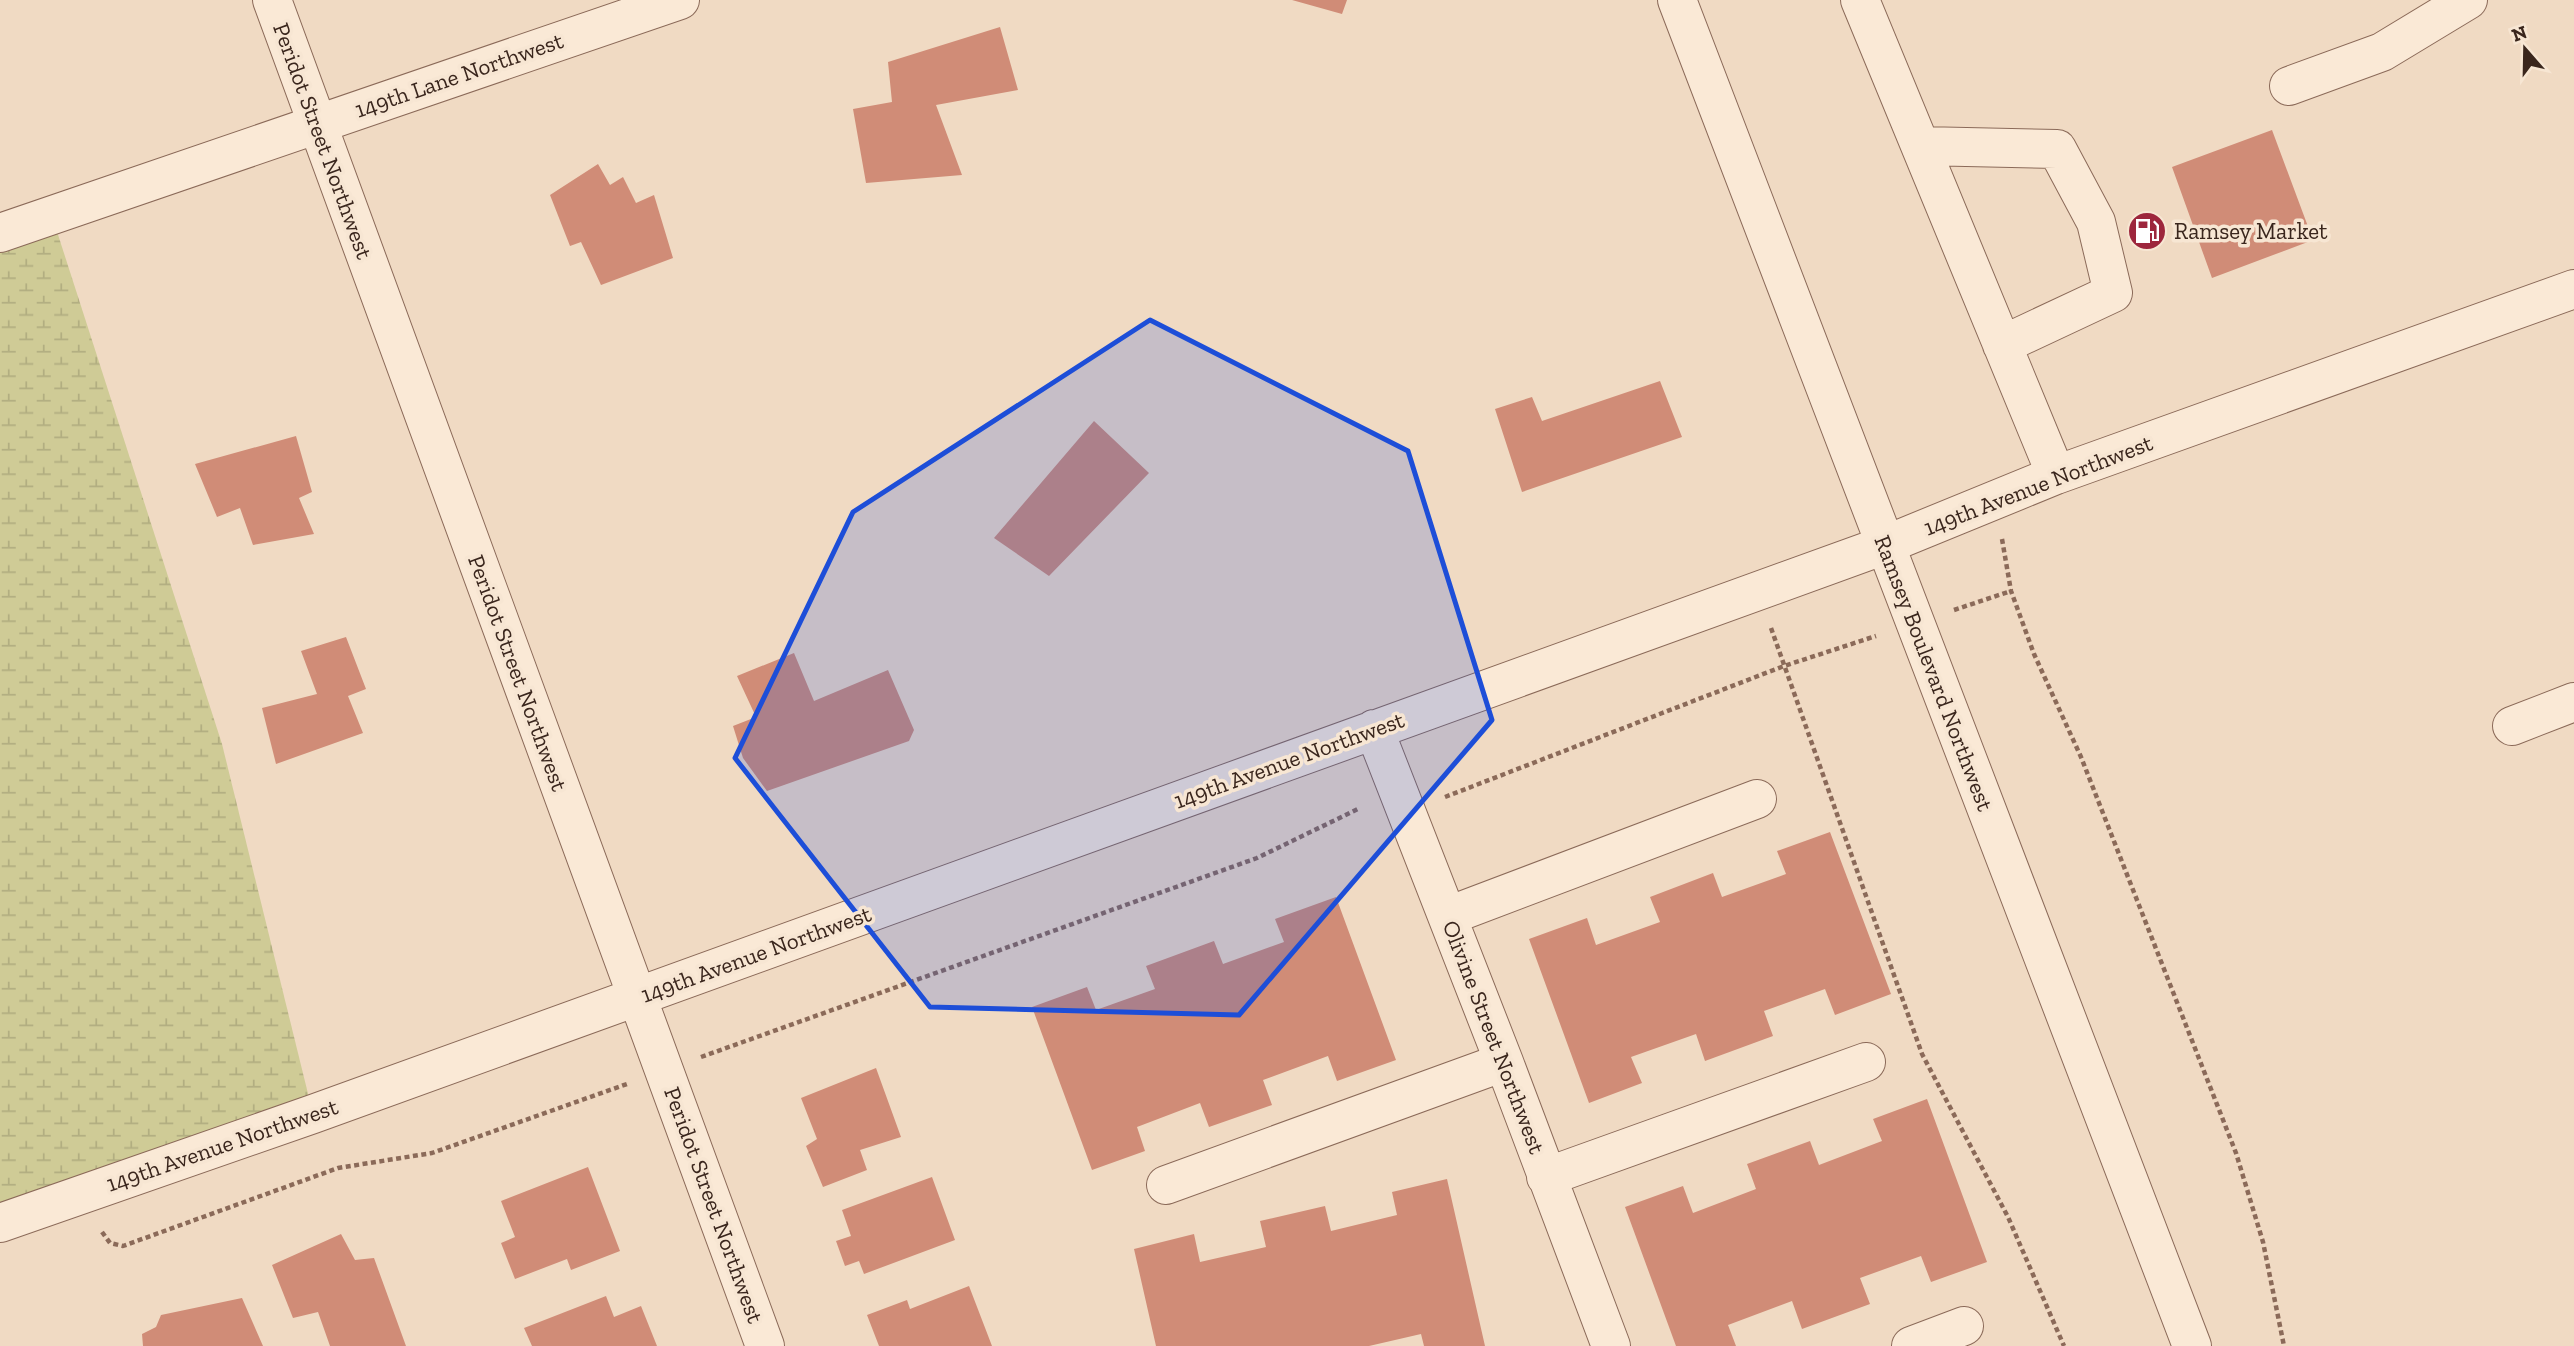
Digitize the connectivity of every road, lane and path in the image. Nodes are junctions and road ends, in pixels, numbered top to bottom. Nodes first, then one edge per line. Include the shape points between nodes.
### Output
1 (272, 0) edge
2 (680, 0) edge
3 (1677, 0) edge
4 (1860, 0) edge
5 (2469, 0) edge
6 (2289, 86) dead end
7 (315, 124) junction
8 (1921, 146) junction
9 (0, 233) edge
10 (2574, 289) edge
11 (2002, 345) junction
12 (2056, 475) junction
13 (1995, 500) junction
14 (1885, 545) junction
15 (1758, 591) junction
16 (1784, 666) junction
17 (2574, 702) edge
18 (2512, 726) dead end
19 (1374, 729) junction
20 (1757, 799) dead end
21 (1403, 802) junction
22 (1448, 916) junction
23 (638, 997) junction
24 (1504, 1062) junction
25 (1866, 1062) dead end
26 (665, 1071) junction
27 (1546, 1177) junction
28 (1166, 1185) dead end
29 (84, 1193) junction
30 (0, 1223) edge
31 (1964, 1326) dead end
32 (765, 1346) edge
33 (1611, 1346) edge
34 (1911, 1346) edge
35 (2064, 1346) edge
36 (2192, 1346) edge
37 (2284, 1346) edge

1 - 7 street, Peridot Street Northwest
2 - 7 street, 149th Lane Northwest
3 - 14 street, Ramsey Boulevard Northwest
4 - 8 street
5 - 6 street via 2382,52
7 - 9 street, 149th Lane Northwest
7 - 23 street, Peridot Street Northwest
8 - 11 street
8 - 11 street via 2057,149 2096,222 2113,293
10 - 12 street, 149th Avenue Northwest
11 - 12 street
12 - 13 street, 149th Avenue Northwest
13 - 14 street, 149th Avenue Northwest
13 - 37 path via 2011,591 2034,654 2081,757 2236,1153 2263,1242
14 - 15 street, 149th Avenue Northwest
14 - 36 street, Ramsey Boulevard Northwest
15 - 16 path
15 - 19 street, 149th Avenue Northwest
16 - 21 path via 1443,798
16 - 35 path via 1922,1054 2008,1217
17 - 18 street
19 - 21 street, Olivine Street Northwest
19 - 23 street, 149th Avenue Northwest
20 - 22 street
21 - 22 street, Olivine Street Northwest
21 - 26 path via 1367,804 1257,858
22 - 24 street, Olivine Street Northwest
23 - 26 street, Peridot Street Northwest
23 - 29 street, 149th Avenue Northwest
24 - 27 street, Olivine Street Northwest
24 - 28 street
25 - 27 street
26 - 29 path via 432,1153 338,1168 123,1246 110,1243
26 - 32 street, Peridot Street Northwest
27 - 33 street, Olivine Street Northwest
29 - 30 street, 149th Avenue Northwest
31 - 34 street

